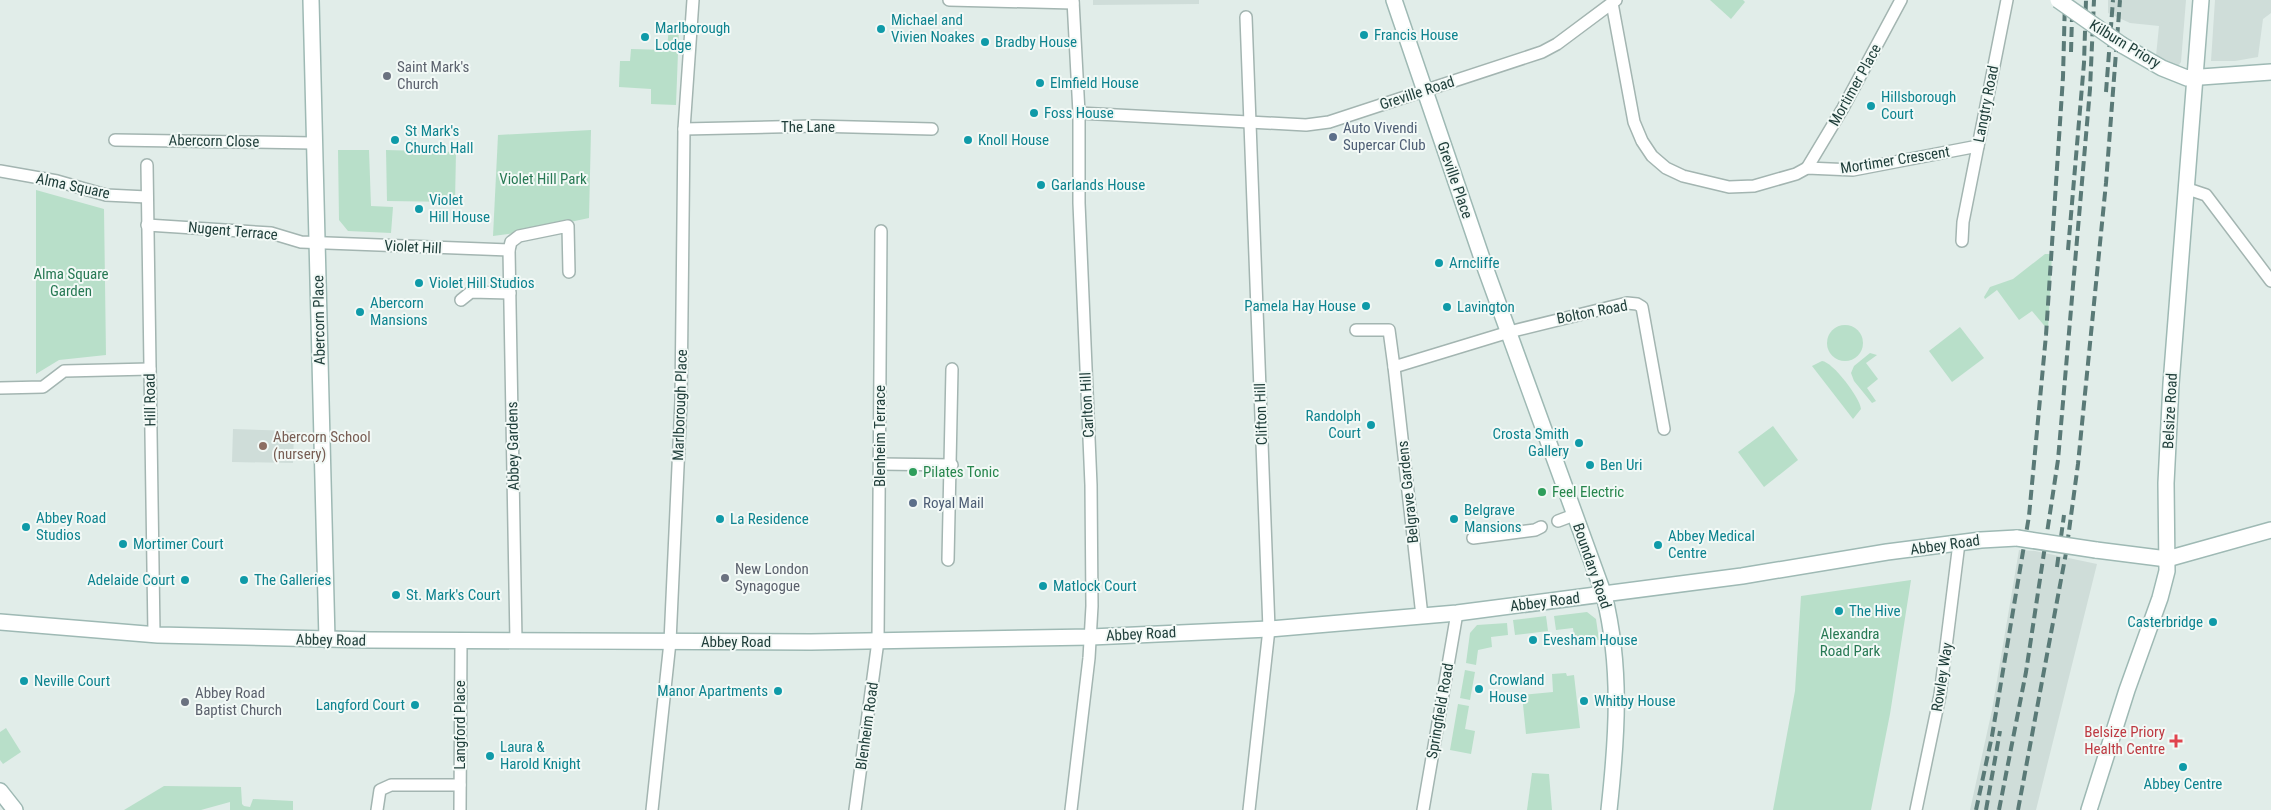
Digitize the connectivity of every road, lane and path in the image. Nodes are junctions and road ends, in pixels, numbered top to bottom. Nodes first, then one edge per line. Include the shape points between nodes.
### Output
1 (311, 0) edge
2 (693, 0) edge
3 (949, 0) edge
4 (1394, 0) edge
5 (1901, 0) edge
6 (2007, 0) edge
7 (2058, 0) edge
8 (2201, 0) edge
9 (1074, 2) edge
10 (1614, 2) edge
11 (1246, 17) dead end
12 (2271, 72) edge
13 (2196, 77) junction
14 (1425, 91) junction
15 (1079, 113) junction
16 (1250, 122) junction
17 (684, 129) junction
18 (932, 129) dead end
19 (115, 140) dead end
20 (313, 142) junction
21 (1978, 146) junction
22 (147, 165) dead end
23 (1806, 168) junction
24 (0, 171) edge
25 (2185, 188) junction
26 (147, 197) junction
27 (147, 225) junction
28 (881, 231) dead end
29 (1962, 241) dead end
30 (317, 242) junction
31 (509, 250) junction
32 (570, 272) dead end
33 (2271, 281) edge
34 (510, 293) junction
35 (461, 300) dead end
36 (1356, 330) dead end
37 (1509, 332) junction
38 (1394, 367) junction
39 (150, 369) junction
40 (952, 369) dead end
41 (0, 388) edge
42 (1664, 429) dead end
43 (880, 464) junction
44 (952, 465) junction
45 (1574, 515) junction
46 (1558, 521) dead end
47 (1542, 527) dead end
48 (2271, 530) edge
49 (1473, 538) dead end
50 (1959, 543) junction
51 (2167, 559) junction
52 (948, 560) dead end
53 (1604, 595) junction
54 (1457, 613) junction
55 (1422, 616) junction
56 (0, 622) edge
57 (1269, 628) junction
58 (154, 634) junction
59 (1091, 637) junction
60 (327, 640) junction
61 (461, 641) junction
62 (516, 641) junction
63 (878, 641) junction
64 (670, 642) junction
65 (460, 786) junction
66 (0, 791) edge
67 (15, 810) edge
68 (377, 810) edge
69 (460, 810) edge
70 (652, 810) edge
71 (855, 810) edge
72 (1071, 810) edge
73 (1249, 810) edge
74 (1423, 810) edge
75 (1609, 810) edge
76 (1916, 810) edge
77 (2089, 810) edge

1 - 20 main road, Abercorn Place
2 - 17 street, Marlborough Place
3 - 9 street
4 - 14 main road, Greville Place
5 - 23 street, Mortimer Place via 1839,115
6 - 21 street, Langtry Road
7 - 13 main road, Kilburn Priory, bridge via 2122,45 2178,75
8 - 13 main road, Belsize Road
9 - 15 street, Carlton Hill
10 - 14 street, Greville Road via 1542,52
10 - 23 street, Mortimer Crescent via 1634,122 1652,156 1683,176 1729,186 1754,186
11 - 16 street, Clifton Hill
12 - 13 main road, Kilburn Priory
13 - 25 main road, Belsize Road
14 - 16 street, Greville Road via 1329,122
14 - 37 main road, Greville Place
15 - 16 street, Greville Road
15 - 59 street, Carlton Hill via 1079,203 1091,485
16 - 57 street, Clifton Hill
17 - 18 street, The Lane via 814,126
17 - 64 street, Marlborough Place via 680,401
19 - 20 street, Abercorn Close
20 - 30 main road, Abercorn Place
21 - 23 street, Mortimer Crescent via 1853,170
21 - 29 street, Langtry Road
22 - 26 street, Hill Road
24 - 26 street, Alma Square via 57,181 106,195
25 - 33 street via 2206,195
25 - 51 main road, Belsize Road via 2166,483
26 - 27 street, Hill Road
27 - 30 street, Nugent Terrace via 271,233 301,242
27 - 39 street, Hill Road
28 - 43 street, Blenheim Terrace
30 - 31 street, Violet Hill
30 - 60 main road, Abercorn Place
31 - 32 street via 511,242 518,236 568,226
31 - 34 street, Abbey Gardens
34 - 35 street via 470,292
34 - 62 street, Abbey Gardens
36 - 38 street, Belgrave Gardens via 1389,330
37 - 38 street
37 - 42 street, Bolton Road via 1627,303 1642,307
37 - 45 main road, Boundary Road
38 - 55 street, Belgrave Gardens
39 - 41 street via 70,371 60,374 43,387
39 - 58 street, Hill Road
40 - 44 street
43 - 44 street
43 - 63 street, Blenheim Terrace
44 - 52 street
45 - 46 street
45 - 53 main road, Boundary Road
47 - 49 street
48 - 51 main road, Abbey Road
50 - 51 main road, Abbey Road, bridge via 2017,538
50 - 53 main road, Abbey Road
50 - 76 street, Rowley Way via 1940,696
51 - 77 main road, Belsize Road via 2160,598
53 - 54 main road, Abbey Road
53 - 75 main road, Boundary Road via 1615,654 1618,703
54 - 55 main road, Abbey Road
54 - 74 street, Springfield Road
55 - 57 main road, Abbey Road
56 - 58 main road, Abbey Road
57 - 59 main road, Abbey Road
57 - 73 street, Clifton Hill
58 - 60 main road, Abbey Road
59 - 63 main road, Abbey Road
59 - 72 street, Carlton Hill
60 - 61 main road, Abbey Road
61 - 62 main road, Abbey Road
61 - 65 street, Langford Place
62 - 64 main road, Abbey Road
63 - 64 main road, Abbey Road
63 - 71 street, Blenheim Road
64 - 70 street, Marlborough Place
65 - 68 street via 391,784 380,790
65 - 69 street, Langford Place
66 - 67 main road

